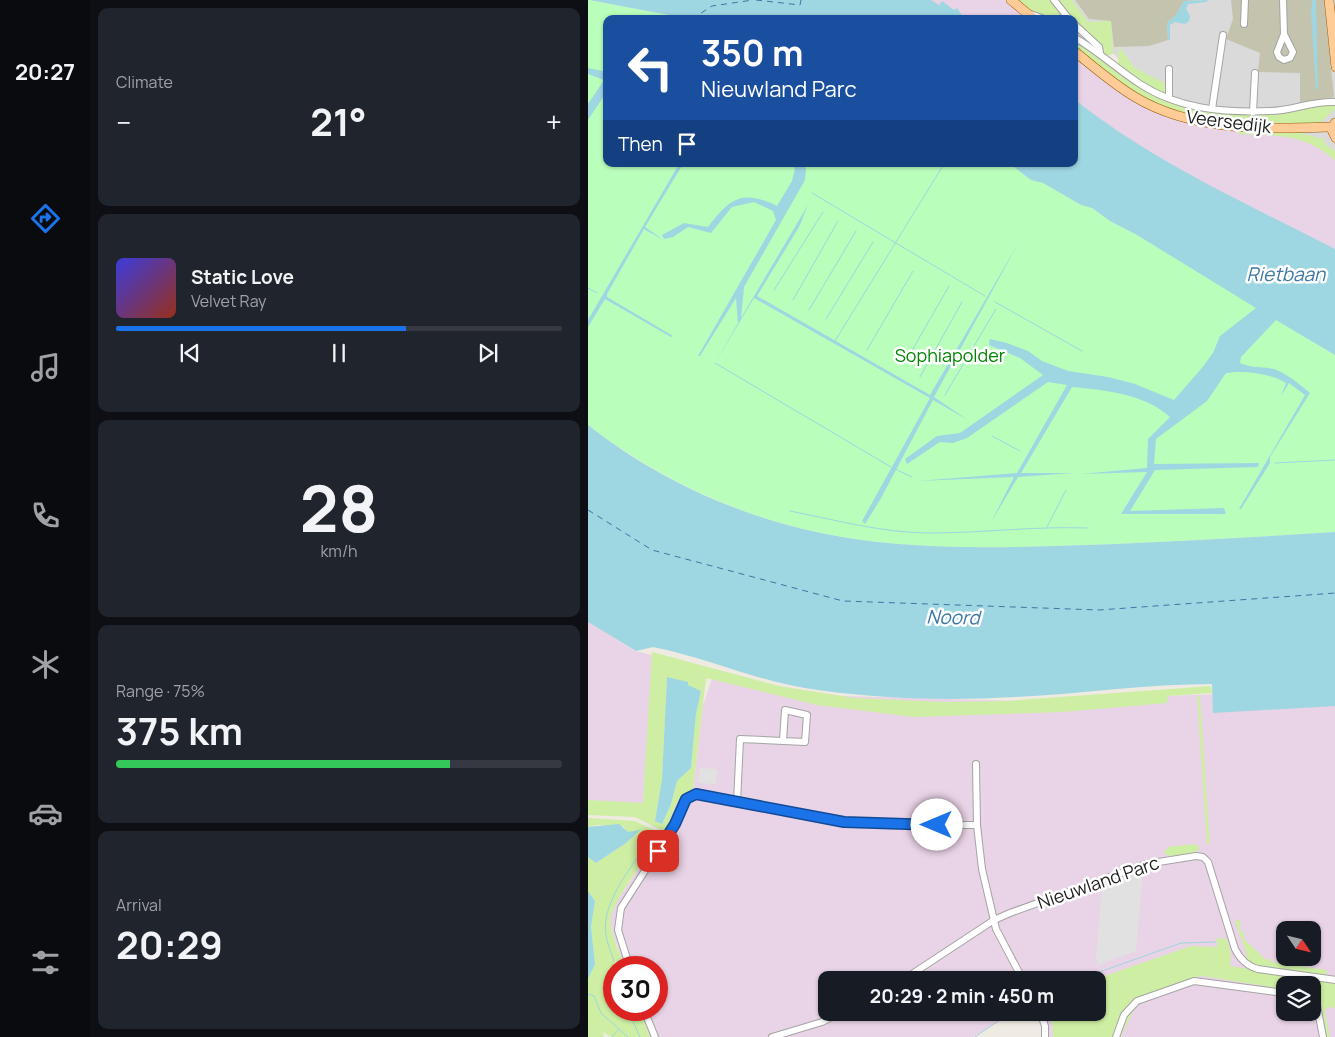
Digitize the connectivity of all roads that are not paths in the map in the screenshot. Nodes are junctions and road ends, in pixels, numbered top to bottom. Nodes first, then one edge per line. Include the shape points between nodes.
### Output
1 (1010, 0) edge
2 (1054, 0) edge
3 (1245, 0) edge
4 (1283, 0) edge
5 (1329, 0) edge
6 (1029, 15) edge
7 (1066, 15) edge
8 (1244, 24) dead end
9 (1078, 28) edge
10 (1284, 34) dead end
11 (1223, 35) dead end
12 (1078, 39) edge
13 (1100, 53) junction
14 (1078, 54) edge
15 (1336, 67) edge
16 (1169, 69) dead end
17 (1255, 74) dead end
18 (1169, 98) junction
19 (1334, 102) dead end
20 (1212, 110) junction
21 (1253, 112) junction
22 (1334, 130) edge
23 (783, 741) junction
24 (976, 764) dead end
25 (737, 803) junction
26 (976, 825) junction
27 (994, 920) junction
28 (626, 956) edge
29 (917, 971) edge
30 (1018, 971) edge
31 (1336, 980) edge
32 (1276, 992) edge
33 (648, 1021) edge
34 (824, 1021) edge
35 (1043, 1021) edge
36 (1320, 1021) edge
37 (655, 1037) edge
38 (772, 1037) edge
39 (1045, 1037) edge
40 (1116, 1037) edge
41 (1323, 1037) edge

1 - 6 main road
2 - 7 street
3 - 8 street
4 - 10 street
5 - 15 main road
9 - 13 street
11 - 20 street
12 - 13 street
13 - 18 street via 1141,85
14 - 22 main road, Veersedijk via 1124,90 1165,112 1217,124
16 - 18 street
17 - 21 street
18 - 20 street
19 - 21 street
20 - 21 street
23 - 23 street via 805,742 806,715 785,710
23 - 25 street via 740,739
24 - 26 street
25 - 26 street via 844,822
25 - 28 street via 696,794 686,799 675,824 621,908 618,930
26 - 27 street
27 - 29 street, Nieuwland Parc
27 - 30 street
27 - 31 street, Nieuwland Parc via 1146,864 1201,857 1208,862 1235,949 1242,960 1250,966
32 - 40 street via 1194,981 1137,1001 1124,1015
33 - 37 street
34 - 38 street
35 - 39 street
36 - 41 street

